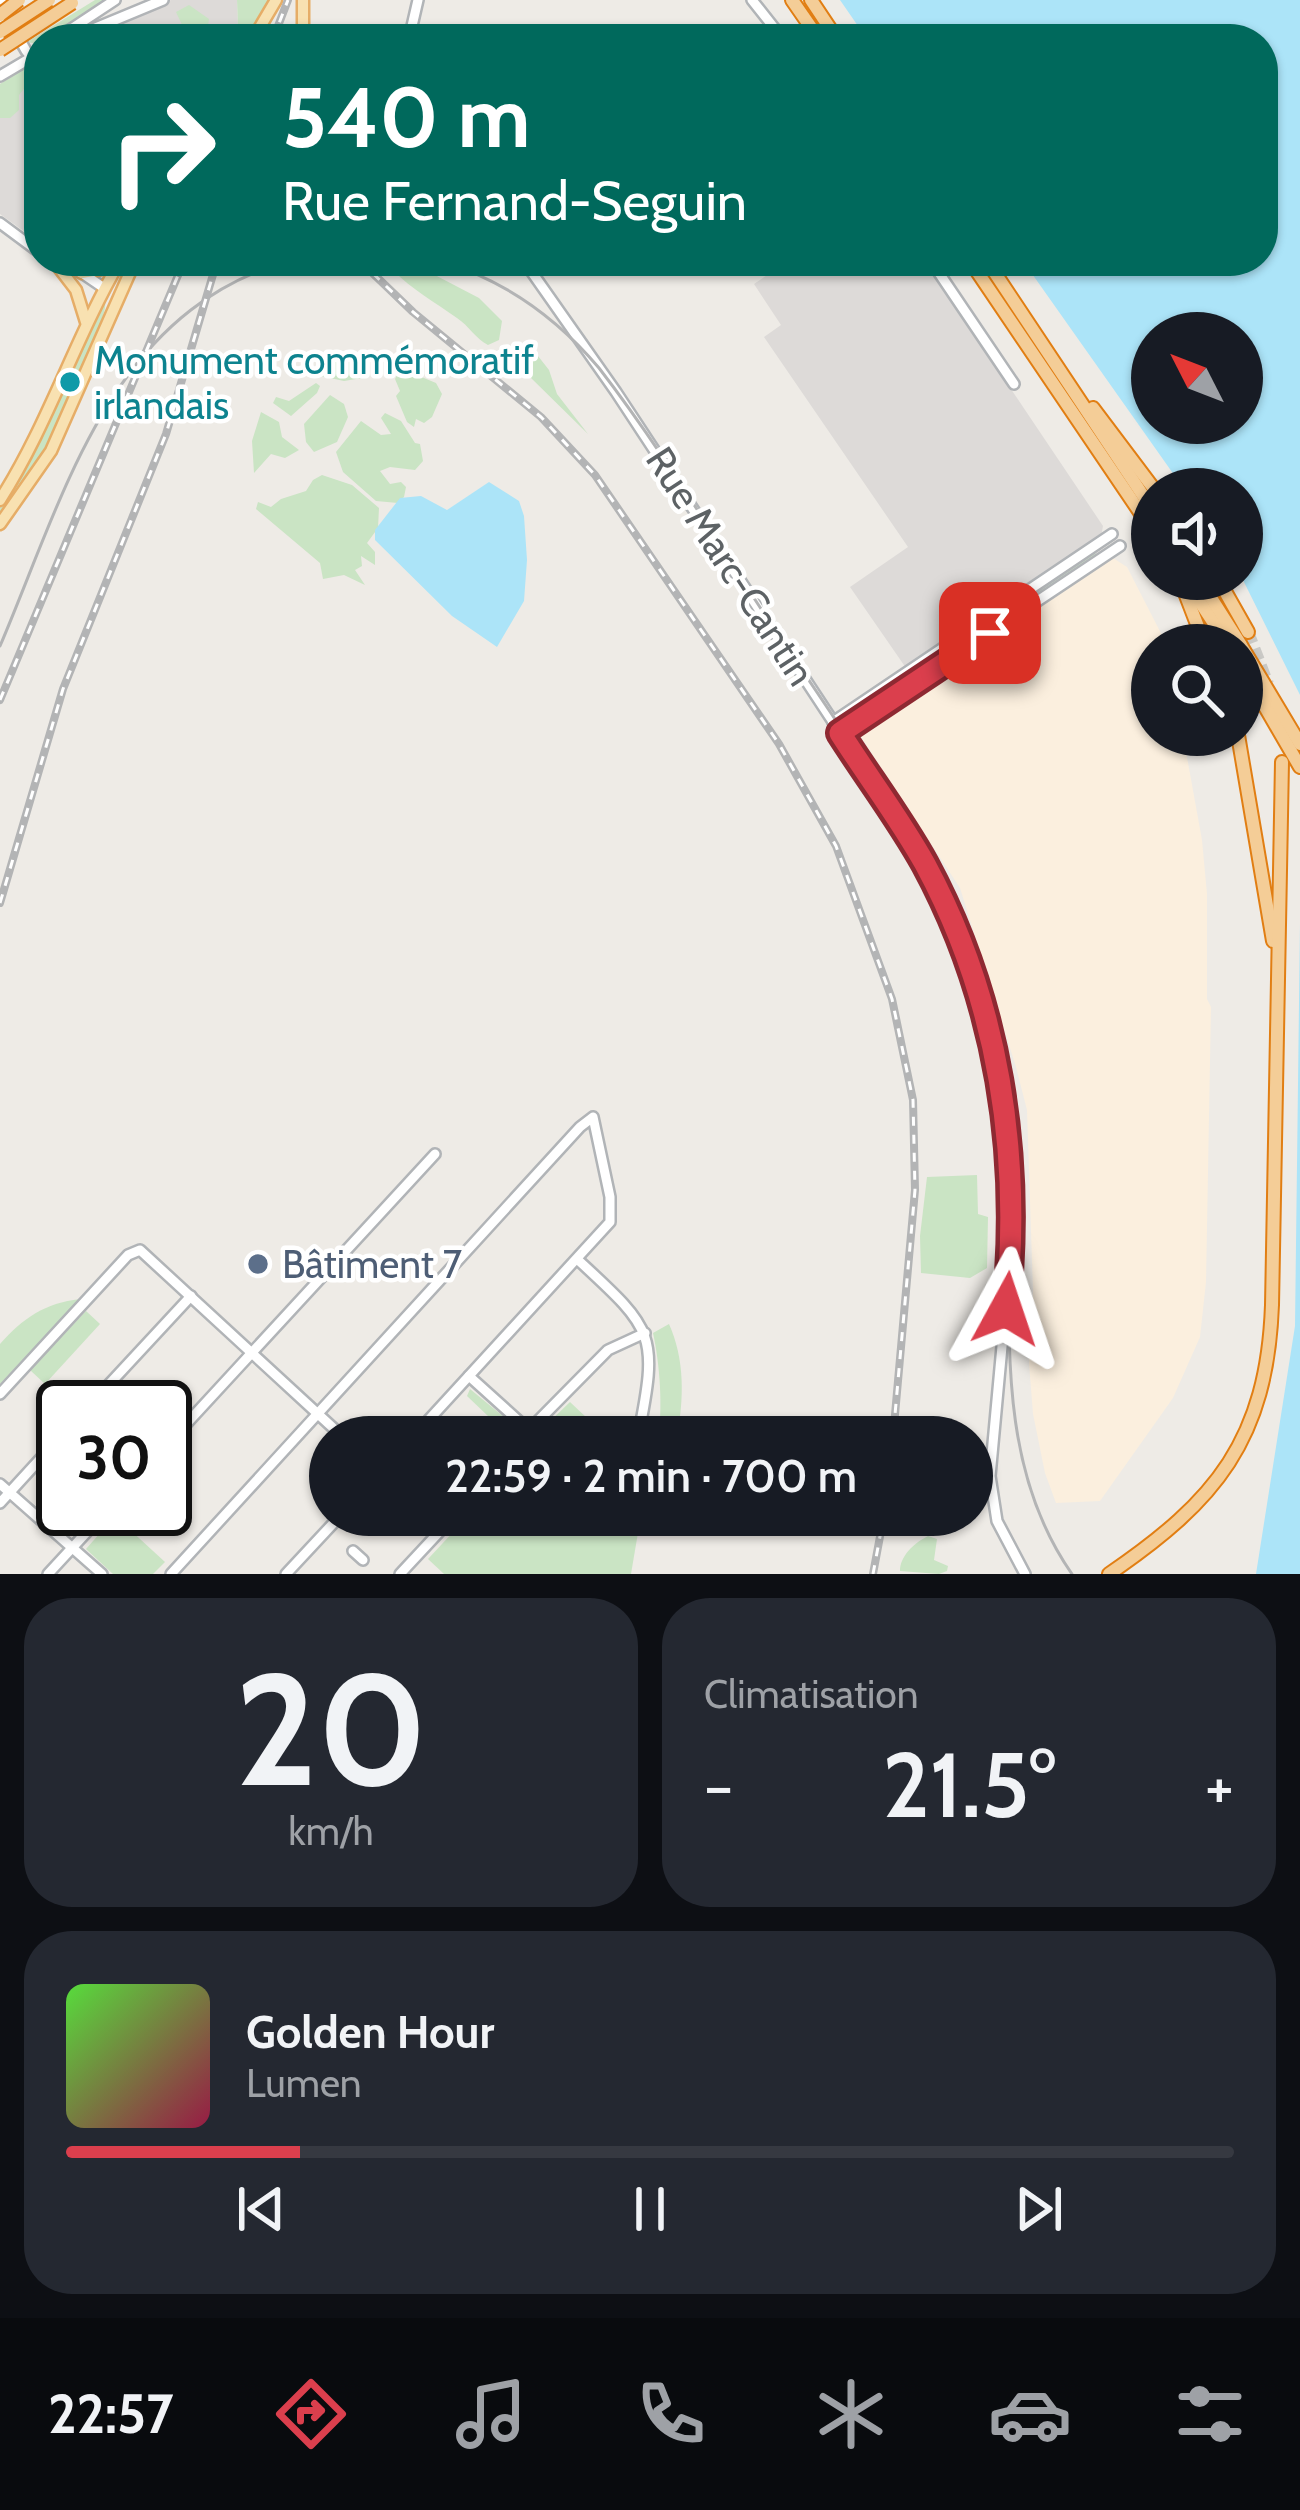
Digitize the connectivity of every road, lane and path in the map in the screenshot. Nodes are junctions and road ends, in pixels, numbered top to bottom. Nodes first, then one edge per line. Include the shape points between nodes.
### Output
1 (50, 0) edge
2 (77, 0) edge
3 (116, 0) edge
4 (164, 0) edge
5 (752, 0) edge
6 (798, 3) edge
7 (5, 4) edge
8 (42, 24) edge
9 (79, 24) edge
10 (106, 24) edge
11 (771, 24) edge
12 (821, 24) edge
13 (0, 32) edge
14 (24, 46) edge
15 (0, 53) edge
16 (1, 75) edge
17 (66, 276) edge
18 (86, 276) edge
19 (111, 276) edge
20 (131, 276) edge
21 (534, 276) edge
22 (941, 276) edge
23 (980, 276) edge
24 (997, 276) edge
25 (104, 288) junction
26 (117, 304) junction
27 (86, 322) junction
28 (1061, 371) junction
29 (1014, 384) dead end
30 (1139, 468) edge
31 (1131, 477) edge
32 (1131, 499) edge
33 (0, 500) edge
34 (0, 524) edge
35 (1112, 534) dead end
36 (1120, 546) dead end
37 (1263, 677) tunnel mouth
38 (1263, 703) tunnel mouth
39 (833, 722) junction
40 (840, 733) junction
41 (1300, 745) edge
42 (1242, 756) edge
43 (1282, 762) dead end
44 (1300, 767) edge
45 (1279, 973) junction
46 (435, 1154) dead end
47 (578, 1259) junction
48 (191, 1296) junction
49 (645, 1333) junction
50 (252, 1354) junction
51 (470, 1376) junction
52 (113, 1380) edge
53 (0, 1394) edge
54 (318, 1413) junction
55 (321, 1416) edge
56 (433, 1416) edge
57 (642, 1416) edge
58 (192, 1418) edge
59 (36, 1459) edge
60 (5, 1488) edge
61 (0, 1503) edge
62 (83, 1536) edge
63 (321, 1536) edge
64 (435, 1536) edge
65 (73, 1547) junction
66 (352, 1551) dead end
67 (363, 1560) dead end
68 (48, 1574) edge
69 (102, 1574) edge
70 (171, 1574) edge
71 (286, 1574) edge
72 (400, 1574) edge
73 (1025, 1574) edge
74 (1109, 1574) edge

1 - 13 highway, bridge
2 - 8 highway, bridge
3 - 9 street
4 - 10 street
5 - 11 street
6 - 12 highway
7 - 14 street
15 - 16 street
17 - 27 main road
18 - 25 street
19 - 25 main road
20 - 26 main road
21 - 39 street, Rue Marc-Cantin
22 - 29 street
23 - 32 highway
24 - 28 highway
25 - 26 main road
25 - 27 main road
26 - 34 main road via 51,452
27 - 33 main road
28 - 30 highway
28 - 31 highway
35 - 39 street
36 - 40 street
37 - 41 highway
38 - 44 highway
39 - 40 street, Rue Marc-Cantin
40 - 73 street, Rue Marc-Cantin via 946,908 997,1062 1012,1210 990,1483 997,1521
42 - 45 highway
43 - 45 highway
45 - 74 highway via 1272,1320 1260,1396 1241,1444 1203,1497
46 - 50 street
47 - 49 street
47 - 51 street
47 - 54 street via 611,1216 593,1117
48 - 50 street
48 - 52 street
48 - 53 street via 135,1250
49 - 51 street via 608,1350 533,1426
49 - 57 street via 651,1371
50 - 54 street
50 - 58 street
51 - 56 street
54 - 55 street
54 - 70 street
59 - 60 street
60 - 61 street
60 - 65 street
62 - 65 street
63 - 71 street
64 - 72 street
65 - 68 street
65 - 69 street
66 - 67 street

